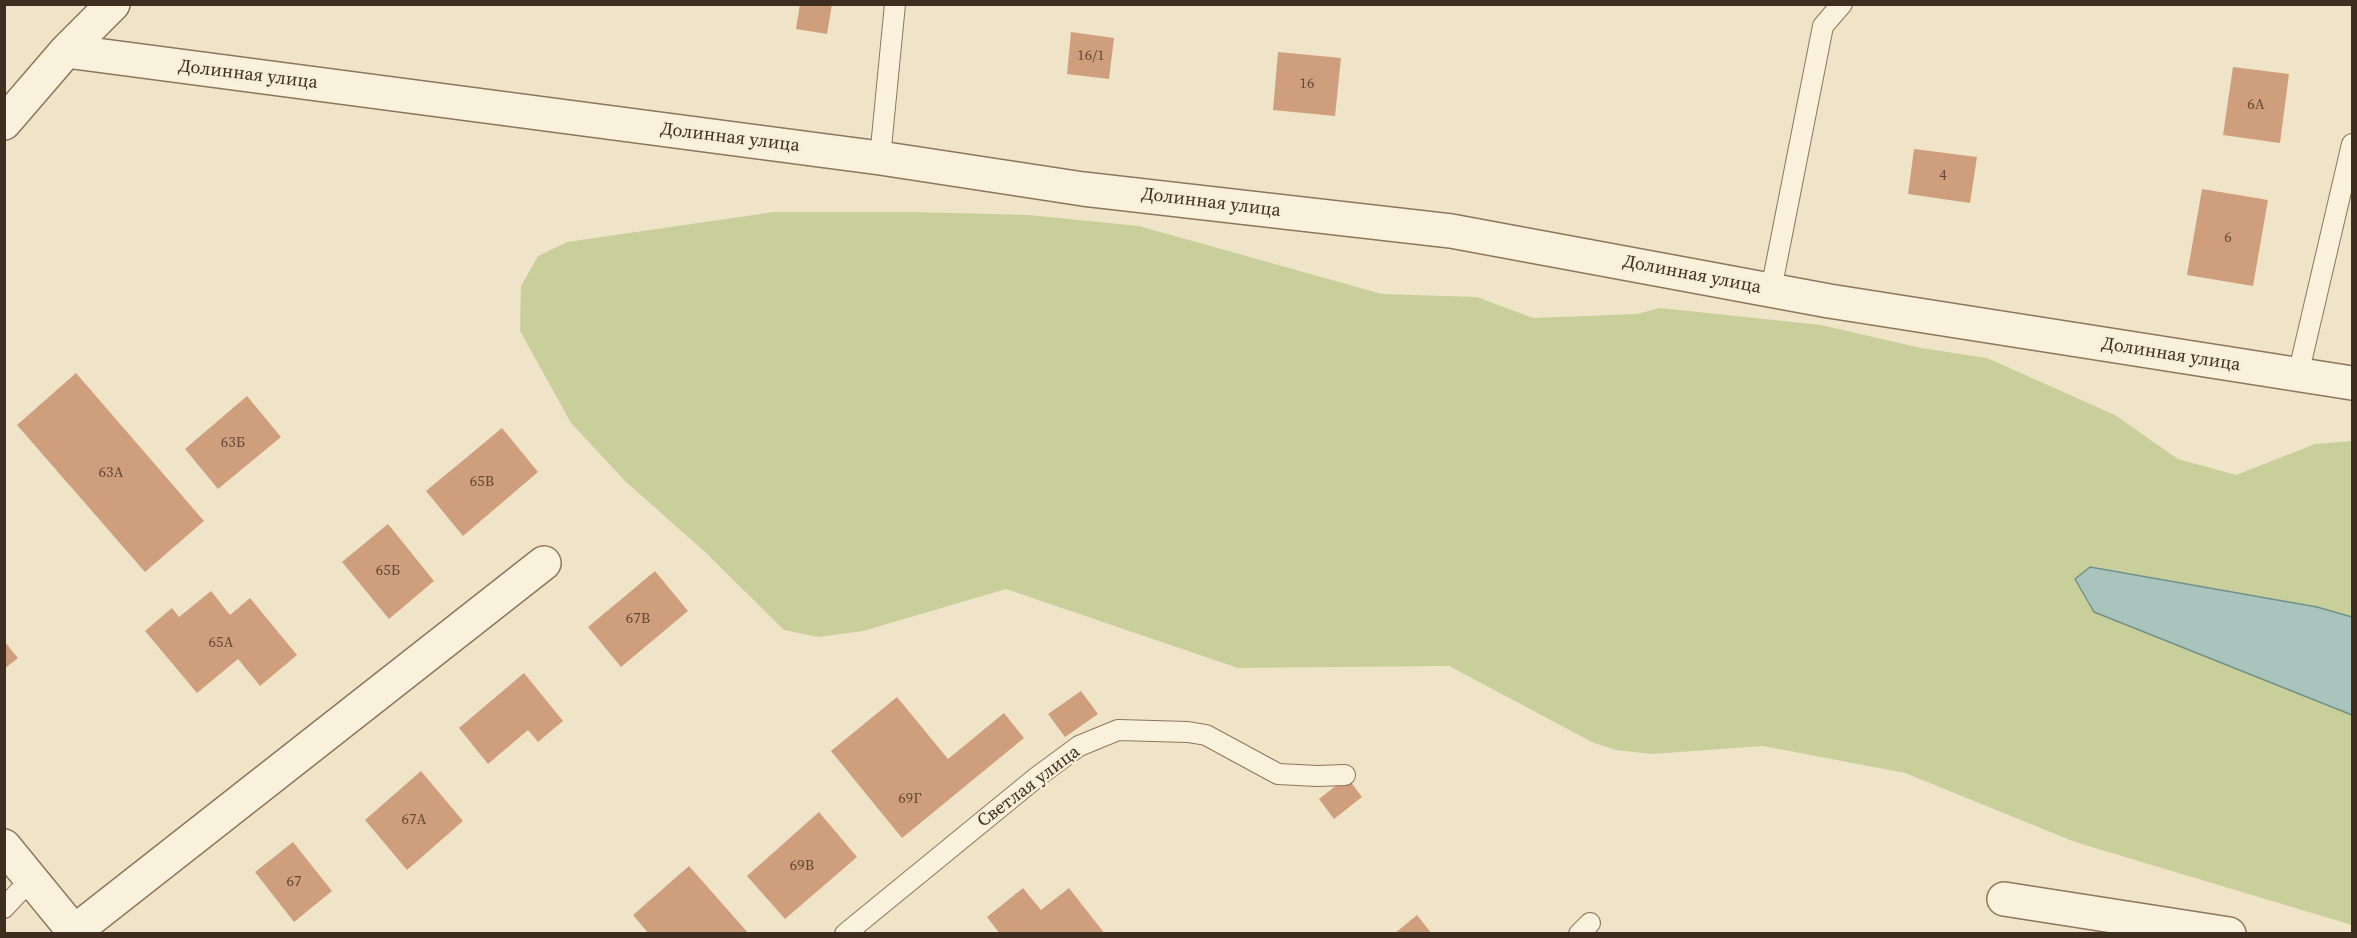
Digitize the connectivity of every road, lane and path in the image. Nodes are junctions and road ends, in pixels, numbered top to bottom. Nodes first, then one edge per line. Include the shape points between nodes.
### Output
1 (113, 4) edge
2 (895, 4) edge
3 (1842, 4) edge
4 (66, 51) junction
5 (4, 123) edge
6 (2352, 144) edge
7 (880, 158) junction
8 (1771, 290) junction
9 (2298, 375) junction
10 (2352, 383) edge
11 (544, 563) dead end
12 (1345, 775) dead end
13 (4, 846) edge
14 (31, 879) junction
15 (2004, 899) dead end
16 (4, 908) edge
17 (75, 932) edge
18 (845, 933) edge
19 (2229, 933) edge

1 - 4 street
2 - 7 lane
3 - 8 lane via 1823,26
4 - 5 street
4 - 7 street, Долинная улица
6 - 9 lane
7 - 8 street, Долинная улица via 1083,189 1450,231
8 - 9 street, Долинная улица
9 - 10 street, Долинная улица
11 - 17 street
12 - 18 lane, Светлая улица via 1278,774 1206,735 1118,730 1080,747 1037,777
13 - 14 street
14 - 16 lane
14 - 17 street
15 - 19 street

